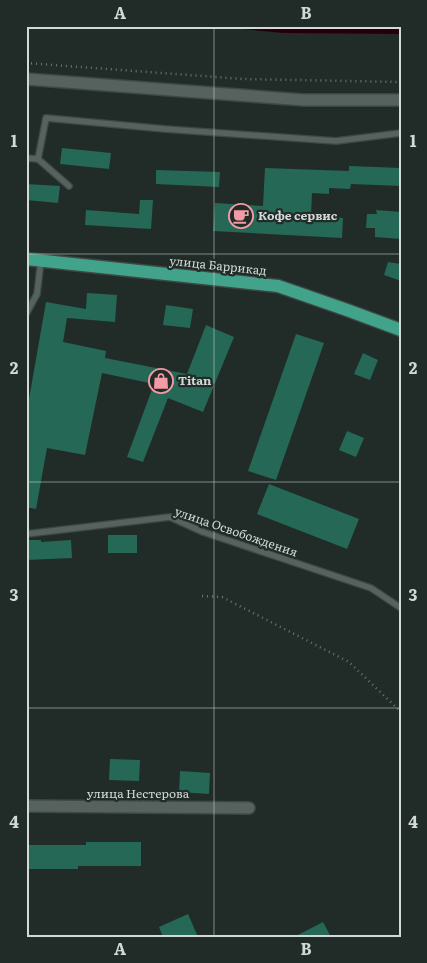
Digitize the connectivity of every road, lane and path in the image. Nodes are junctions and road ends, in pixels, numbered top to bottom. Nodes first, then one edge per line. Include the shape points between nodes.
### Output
1 (26, 63) edge
2 (26, 79) edge
3 (401, 82) edge
4 (401, 100) edge
5 (401, 133) edge
6 (26, 158) edge
7 (38, 159) junction
8 (70, 186) dead end
9 (26, 259) edge
10 (41, 260) junction
11 (26, 314) edge
12 (401, 330) edge
13 (26, 534) edge
14 (202, 596) dead end
15 (401, 608) edge
16 (401, 712) edge
17 (26, 806) edge
18 (249, 808) dead end

1 - 3 path via 243,79
2 - 4 street via 304,100
5 - 7 lane via 336,141 46,118
6 - 7 lane
7 - 8 lane
9 - 10 main road, улица Баррикад
10 - 11 lane via 37,294
10 - 12 main road, улица Баррикад via 278,286
13 - 15 lane, улица Освобождения via 170,517 202,532 371,588
14 - 16 path via 222,597 348,662
17 - 18 street, улица Нестерова

